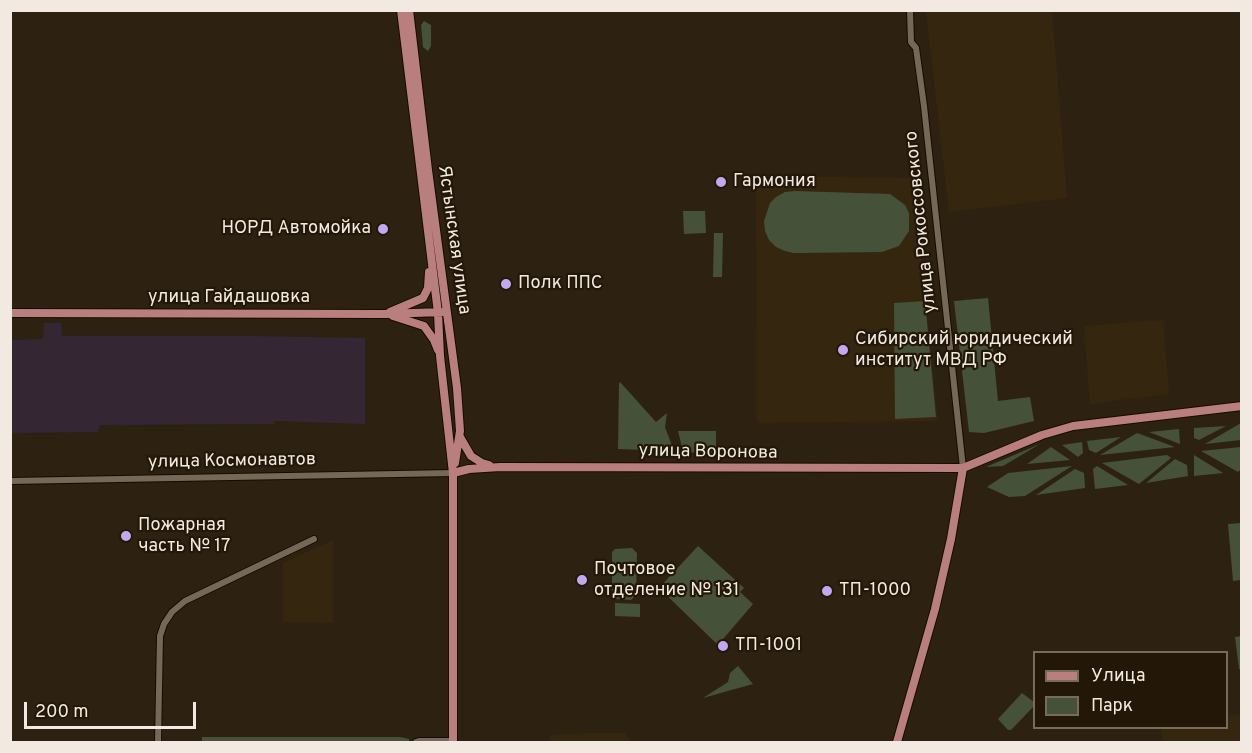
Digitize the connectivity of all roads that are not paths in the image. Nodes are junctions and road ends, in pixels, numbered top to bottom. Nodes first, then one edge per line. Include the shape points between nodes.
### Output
1 (401, 10) edge
2 (409, 10) edge
3 (910, 10) edge
4 (430, 248) junction
5 (448, 312) junction
6 (10, 313) edge
7 (438, 313) junction
8 (383, 314) junction
9 (440, 356) junction
10 (1242, 406) edge
11 (460, 437) junction
12 (500, 467) junction
13 (963, 468) junction
14 (453, 473) junction
15 (10, 481) edge
16 (314, 539) dead end
17 (158, 742) edge
18 (416, 742) edge
19 (453, 742) edge
20 (897, 742) edge

1 - 4 main road, Ястынская улица
2 - 5 main road, Ястынская улица
3 - 13 street, улица Рокоссовского
4 - 7 main road, Ястынская улица
4 - 8 main road via 428,288 423,298
5 - 7 main road, улица Гайдашовка
5 - 11 main road, Ястынская улица
6 - 8 main road, улица Гайдашовка
7 - 8 main road, улица Гайдашовка
7 - 9 main road, Ястынская улица
8 - 9 main road via 424,326
9 - 14 main road, Ястынская улица
10 - 13 main road, улица Воронова via 1072,426
11 - 12 main road via 476,460
11 - 14 main road, Ястынская улица
12 - 13 main road, улица Воронова
12 - 14 main road, улица Воронова
13 - 20 main road via 935,609
14 - 15 street, улица Космонавтов
14 - 19 main road, Ястынская улица
16 - 17 street via 185,601 172,612 159,636
18 - 19 street

